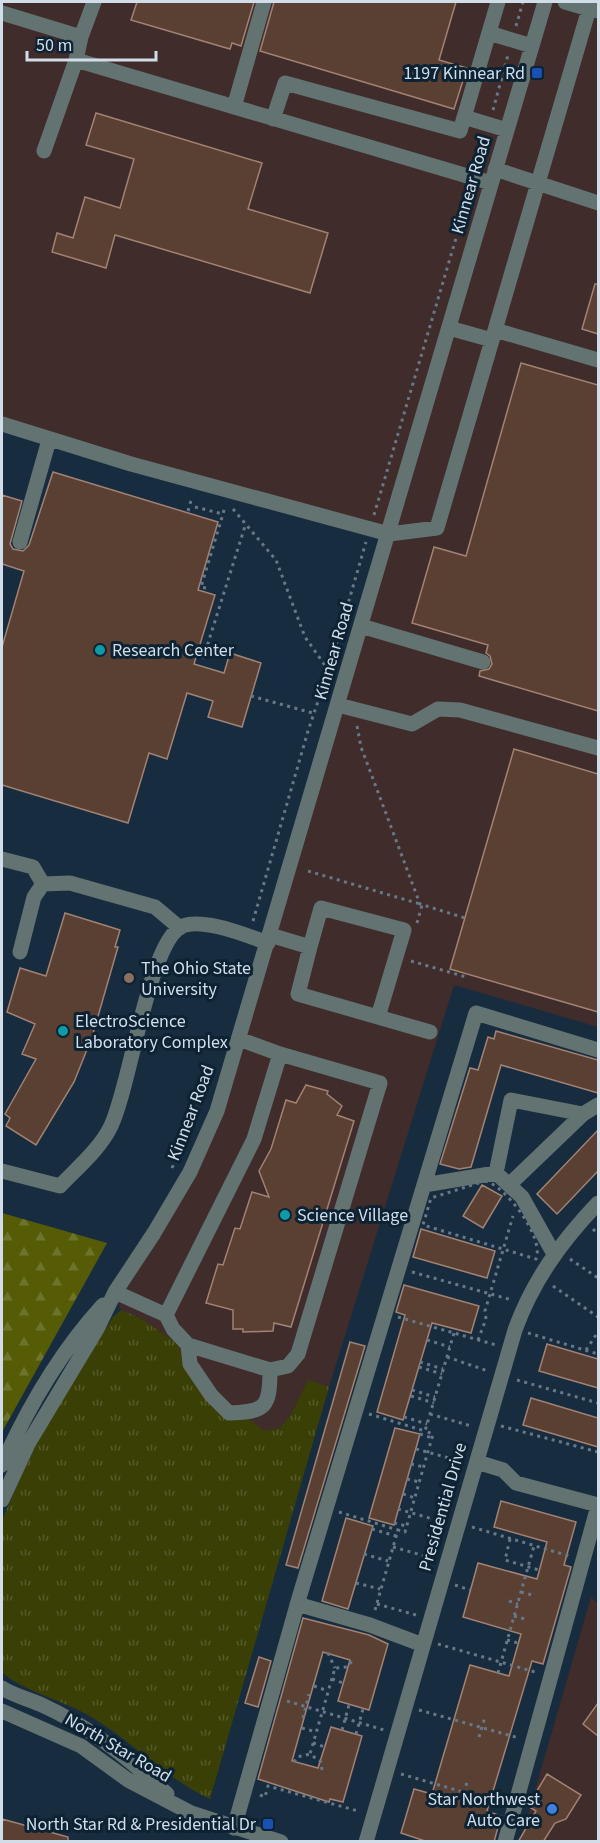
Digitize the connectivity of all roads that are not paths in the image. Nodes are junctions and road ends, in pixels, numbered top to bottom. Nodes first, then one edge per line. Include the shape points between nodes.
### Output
1 (94, 2) edge
2 (264, 2) edge
3 (498, 2) edge
4 (545, 2) edge
5 (565, 2) edge
6 (594, 10) edge
7 (2, 13) edge
8 (489, 33) junction
9 (81, 37) junction
10 (532, 45) junction
11 (76, 60) junction
12 (234, 107) junction
13 (464, 117) junction
14 (273, 119) junction
15 (507, 130) junction
16 (44, 151) dead end
17 (493, 176) junction
18 (539, 182) junction
19 (598, 203) edge
20 (449, 328) junction
21 (494, 335) junction
22 (598, 360) edge
23 (2, 424) edge
24 (49, 440) junction
25 (389, 534) junction
26 (20, 542) dead end
27 (361, 627) junction
28 (483, 662) dead end
29 (338, 705) junction
30 (598, 748) edge
31 (2, 859) edge
32 (43, 884) junction
33 (180, 928) junction
34 (269, 939) junction
35 (310, 947) junction
36 (20, 952) dead end
37 (378, 1017) junction
38 (430, 1032) dead end
39 (239, 1039) junction
40 (598, 1050) edge
41 (280, 1054) junction
42 (598, 1105) edge
43 (583, 1114) junction
44 (2, 1171) edge
45 (496, 1173) junction
46 (510, 1184) junction
47 (424, 1185) junction
48 (598, 1203) edge
49 (556, 1252) junction
50 (115, 1292) junction
51 (166, 1315) junction
52 (188, 1345) junction
53 (270, 1370) junction
54 (476, 1464) junction
55 (2, 1465) edge
56 (2, 1500) edge
57 (598, 1505) edge
58 (297, 1604) junction
59 (424, 1642) junction
60 (2, 1688) edge
61 (2, 1711) edge
62 (180, 1806) junction
63 (234, 1828) junction
64 (281, 1842) edge
65 (366, 1842) edge
66 (505, 1842) edge

1 - 9 street
2 - 12 street
3 - 8 street
4 - 10 street, Kinnear Road
5 - 6 street
6 - 18 street
7 - 9 street
8 - 10 street
8 - 13 street
9 - 11 street
10 - 15 street, Kinnear Road
11 - 12 street
11 - 16 street
12 - 14 street
13 - 14 street via 460,130 285,83
13 - 15 street
14 - 17 street via 473,178
15 - 17 street, Kinnear Road
17 - 18 street
17 - 20 street, Kinnear Road
18 - 19 street
18 - 21 street
20 - 21 street
20 - 25 street, Kinnear Road
21 - 22 street
21 - 25 street via 437,528
23 - 24 street
24 - 25 street
24 - 26 street
25 - 27 street, Kinnear Road
27 - 28 street
27 - 29 street, Kinnear Road
29 - 30 street via 412,724 438,709 460,710
29 - 34 street, Kinnear Road
31 - 32 street via 33,867
32 - 33 street via 70,883 155,907
32 - 36 street via 34,897
33 - 34 street via 200,923
33 - 44 street via 162,952 111,1127 60,1186
34 - 35 street
34 - 39 street, Kinnear Road
35 - 37 street via 298,994
35 - 37 street via 321,908 404,930
37 - 38 street
39 - 41 street
39 - 50 street, Kinnear Road via 217,1111 190,1172
40 - 47 street via 476,1013
41 - 51 street via 254,1139
41 - 53 street via 380,1083 298,1354 288,1366
42 - 43 street
43 - 45 street via 511,1100
43 - 46 street
45 - 46 street
45 - 47 street
46 - 49 street
47 - 58 street
48 - 49 street, Presidential Drive
49 - 54 street, Presidential Drive via 539,1276 515,1330
50 - 51 street
50 - 55 street, Kinnear Road via 86,1323 52,1371 16,1432
50 - 56 street, Kinnear Road via 28,1444
51 - 52 street
52 - 53 street
52 - 53 street via 190,1364 229,1413 264,1407 270,1396
54 - 57 street via 503,1470 516,1483
54 - 59 street, Presidential Drive
57 - 66 street
58 - 59 street
58 - 63 street
59 - 65 street, Presidential Drive
60 - 62 street, North Star Road via 88,1730 138,1767
61 - 62 street, North Star Road via 81,1746 128,1780
62 - 63 street, North Star Road
63 - 64 street, North Star Road

